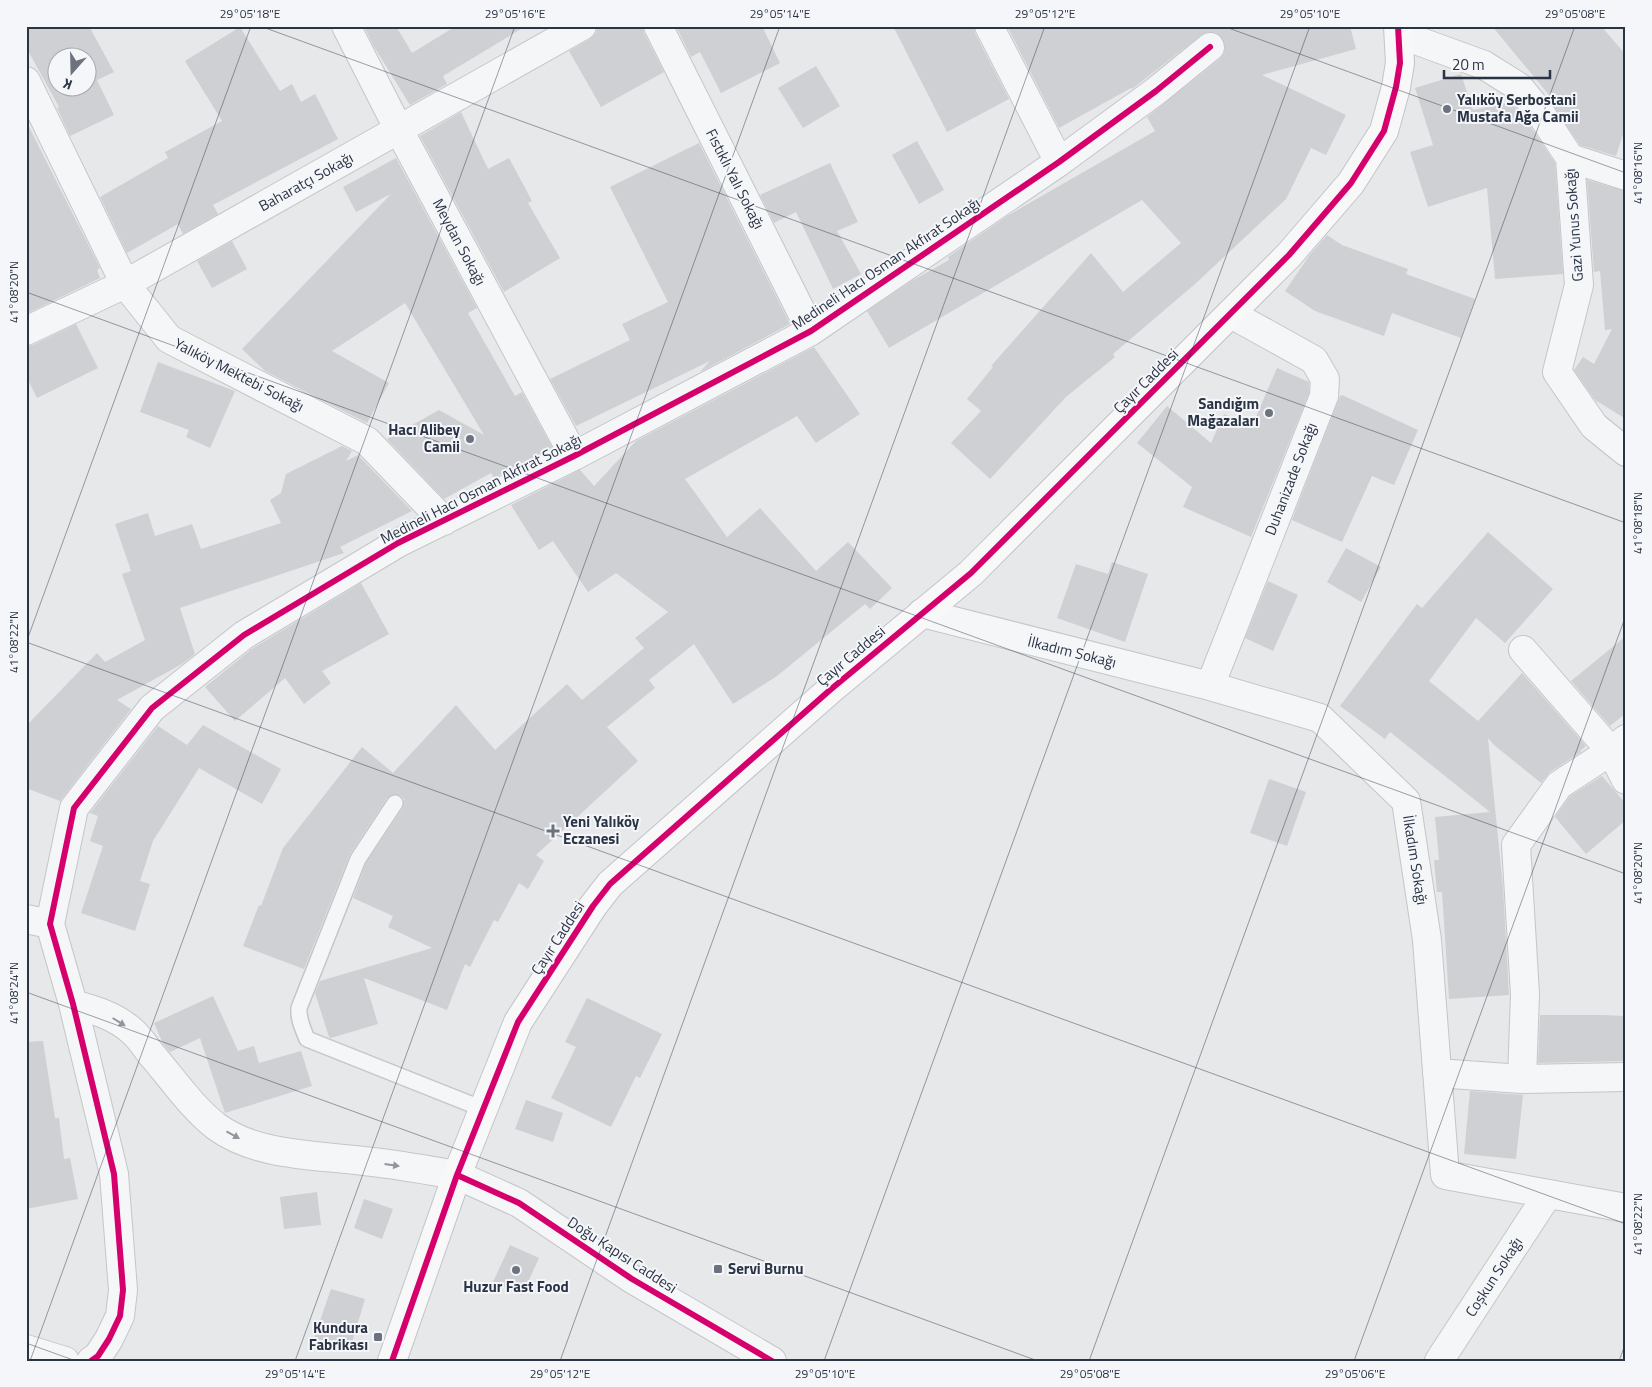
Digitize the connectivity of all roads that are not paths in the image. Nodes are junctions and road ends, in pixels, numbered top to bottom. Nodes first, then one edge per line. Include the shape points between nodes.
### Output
1 (346, 26) edge
2 (582, 26) edge
3 (658, 26) edge
4 (989, 26) edge
5 (1399, 30) edge
6 (1210, 47) dead end
7 (26, 81) edge
8 (399, 130) junction
9 (1570, 158) junction
10 (1058, 162) junction
11 (1626, 176) edge
12 (124, 284) junction
13 (1231, 314) junction
14 (26, 331) edge
15 (811, 331) junction
16 (1626, 452) edge
17 (574, 456) junction
18 (444, 520) junction
19 (922, 613) junction
20 (1523, 650) dead end
21 (1210, 686) junction
22 (1618, 745) edge
23 (1626, 780) edge
24 (395, 804) dead end
25 (38, 921) edge
26 (74, 1004) junction
27 (1437, 1073) junction
28 (1626, 1077) edge
29 (1522, 1079) junction
30 (483, 1109) junction
31 (457, 1174) junction
32 (1548, 1194) junction
33 (1626, 1208) edge
34 (26, 1350) edge
35 (64, 1361) edge
36 (91, 1361) edge
37 (392, 1361) edge
38 (772, 1361) edge
39 (1439, 1361) edge

1 - 8 street, Meydan Sokağı
2 - 8 street, Baharatçı Sokağı
3 - 15 street, Fıstıklı Yalı Sokağı
4 - 10 street
5 - 9 street, Gazi Yunus Sokağı via 1484,65 1519,87
5 - 13 main road, Çayır Caddesi via 1400,63 1384,131 1351,183
6 - 10 street, Medineli Hacı Osman Akfırat Sokağı
7 - 12 street, Yalıköy Mektebi Sokağı
8 - 12 street, Baharatçı Sokağı
8 - 17 street, Meydan Sokağı
9 - 11 street
9 - 16 street, Gazi Yunus Sokağı via 1579,286 1557,372 1594,426
10 - 15 street, Medineli Hacı Osman Akfırat Sokağı
12 - 14 street, Baharatçı Sokağı
12 - 18 street, Yalıköy Mektebi Sokağı via 169,339 367,441
13 - 19 main road, Çayır Caddesi via 971,573
13 - 21 street, Duhanizade Sokağı via 1314,360 1326,378 1324,396
15 - 17 street, Medineli Hacı Osman Akfırat Sokağı
17 - 18 street, Medineli Hacı Osman Akfırat Sokağı
18 - 25 street, Medineli Hacı Osman Akfırat Sokağı via 398,543 244,635 152,708 74,808
19 - 21 street, İlkadım Sokağı
19 - 30 main road, Çayır Caddesi via 610,884 518,1022
20 - 22 street
21 - 27 street, İlkadım Sokağı via 1320,718 1406,802 1427,940
22 - 23 street
22 - 29 street via 1559,785 1516,844 1525,994
24 - 30 lane via 358,859 298,1015 307,1039
25 - 26 street, Medineli Hacı Osman Akfırat Sokağı
26 -> 31 street via 100,1012 132,1031 200,1112 239,1139 280,1151
26 - 36 street, Medineli Hacı Osman Akfırat Sokağı via 114,1174 123,1290 117,1324 106,1345
27 - 29 street
27 - 32 street, İlkadım Sokağı via 1445,1175
28 - 29 street
30 - 31 main road, Çayır Caddesi
31 - 37 main road, Çayır Caddesi
31 - 38 street, Doğu Kapısı Caddesi via 519,1203 632,1279
32 - 33 street, İlkadım Sokağı
32 - 39 street, Coşkun Sokağı
34 - 35 street

